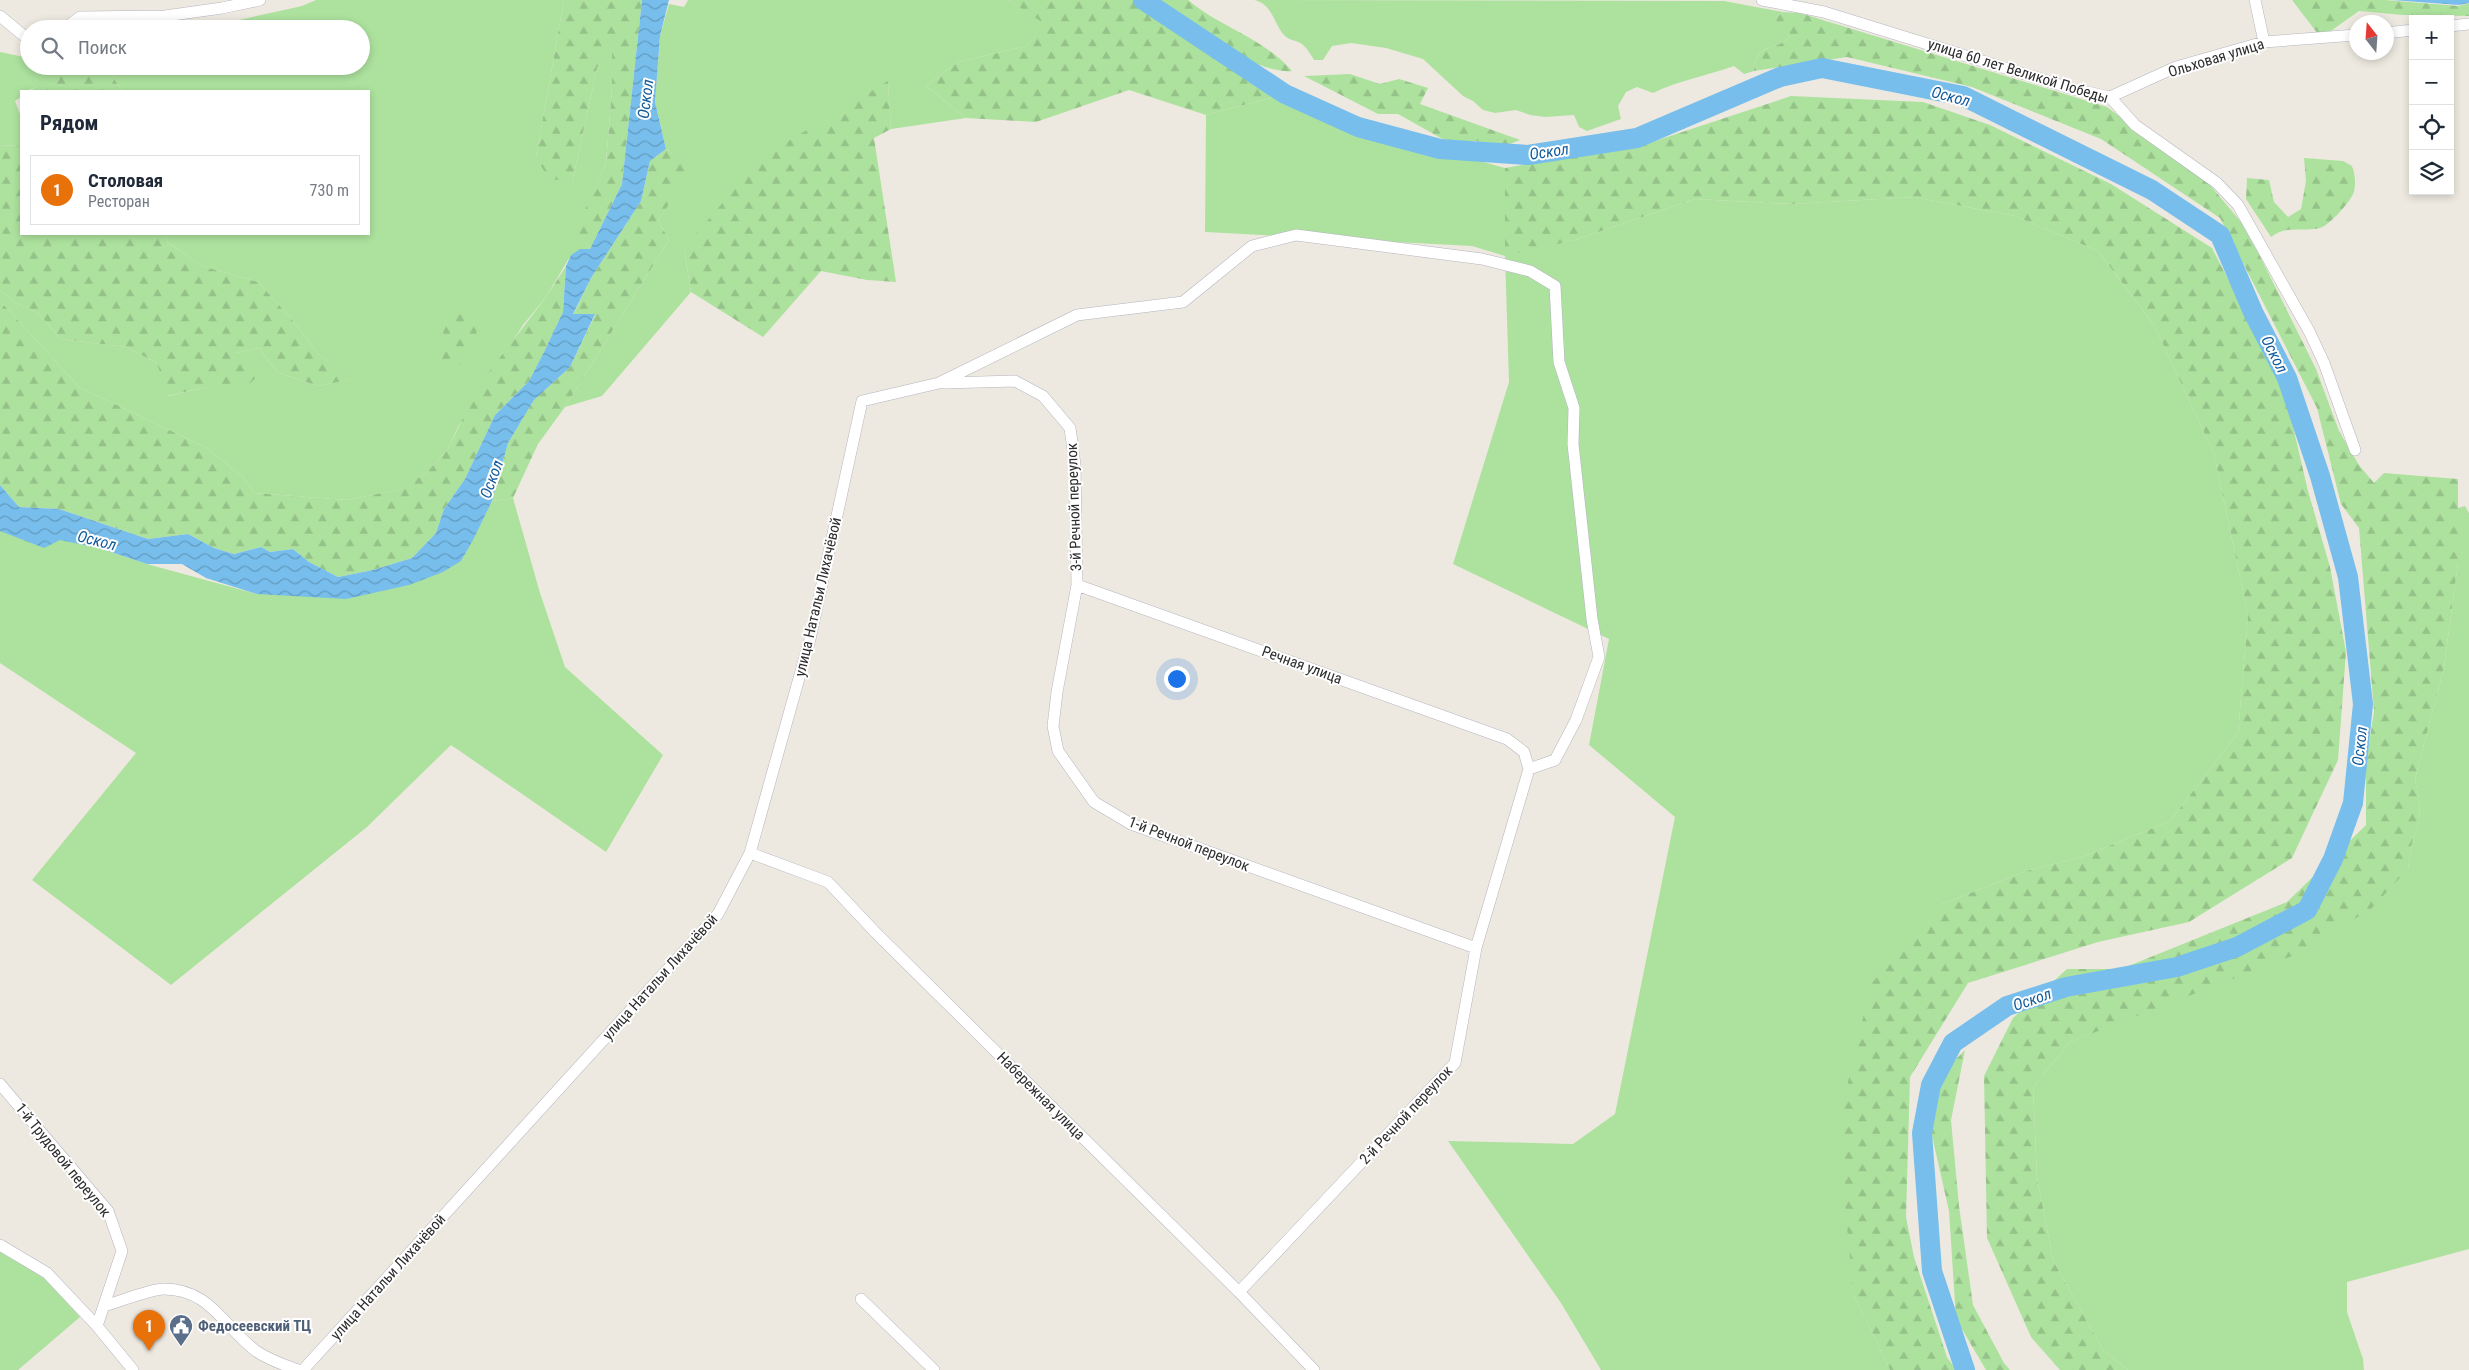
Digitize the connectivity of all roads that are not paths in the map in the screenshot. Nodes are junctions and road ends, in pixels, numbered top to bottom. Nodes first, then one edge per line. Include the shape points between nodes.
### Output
1 (260, 0) edge
2 (1763, 0) edge
3 (2255, 0) edge
4 (0, 16) edge
5 (76, 20) edge
6 (2469, 24) edge
7 (2454, 26) edge
8 (2409, 30) edge
9 (2394, 32) edge
10 (20, 33) edge
11 (2349, 36) edge
12 (2264, 42) junction
13 (2110, 97) junction
14 (939, 383) junction
15 (2354, 450) dead end
16 (1077, 585) junction
17 (1529, 769) junction
18 (750, 852) junction
19 (1476, 948) junction
20 (0, 1084) edge
21 (0, 1245) edge
22 (1239, 1292) junction
23 (861, 1299) dead end
24 (104, 1306) junction
25 (97, 1326) junction
26 (133, 1370) edge
27 (298, 1370) edge
28 (303, 1370) edge
29 (934, 1370) edge
30 (1314, 1370) edge

1 - 5 street via 164,16 80,17
2 - 13 street, улица 60 лет Великой Победы via 1824,12 2073,89
3 - 12 street
4 - 10 street
6 - 7 street
8 - 9 street
11 - 12 street, Ольховая улица
12 - 13 street, Ольховая улица via 2176,67
13 - 15 street, улица 60 лет Великой Победы via 2135,124 2217,183 2238,205 2310,331
14 - 16 street, 3-й Речной переулок via 1014,381 1043,396 1070,428 1075,465
14 - 17 street via 1077,315 1183,302 1252,246 1296,235 1482,259 1530,271 1555,286 1559,362 1574,408 1573,444 1599,657 1576,720 1555,760
14 - 18 street, улица Натальи Лихачёвой via 862,401 810,638
16 - 17 street, Речная улица via 1506,739 1524,752
16 - 19 street, 1-й Речной переулок via 1053,726 1058,751 1094,802 1130,824
17 - 19 street, 2-й Речной переулок
18 - 22 street, Набережная улица via 828,882 876,934
18 - 28 street, улица Натальи Лихачёвой via 718,914
19 - 22 street, 2-й Речной переулок via 1455,1063
20 - 24 street, 1-й Трудовой переулок via 108,1211 122,1251
21 - 25 street via 47,1274
22 - 30 street, Набережная улица
23 - 29 street
24 - 25 street, 1-й Трудовой переулок
24 - 27 street via 161,1289 188,1291 209,1304 257,1352
25 - 26 street

